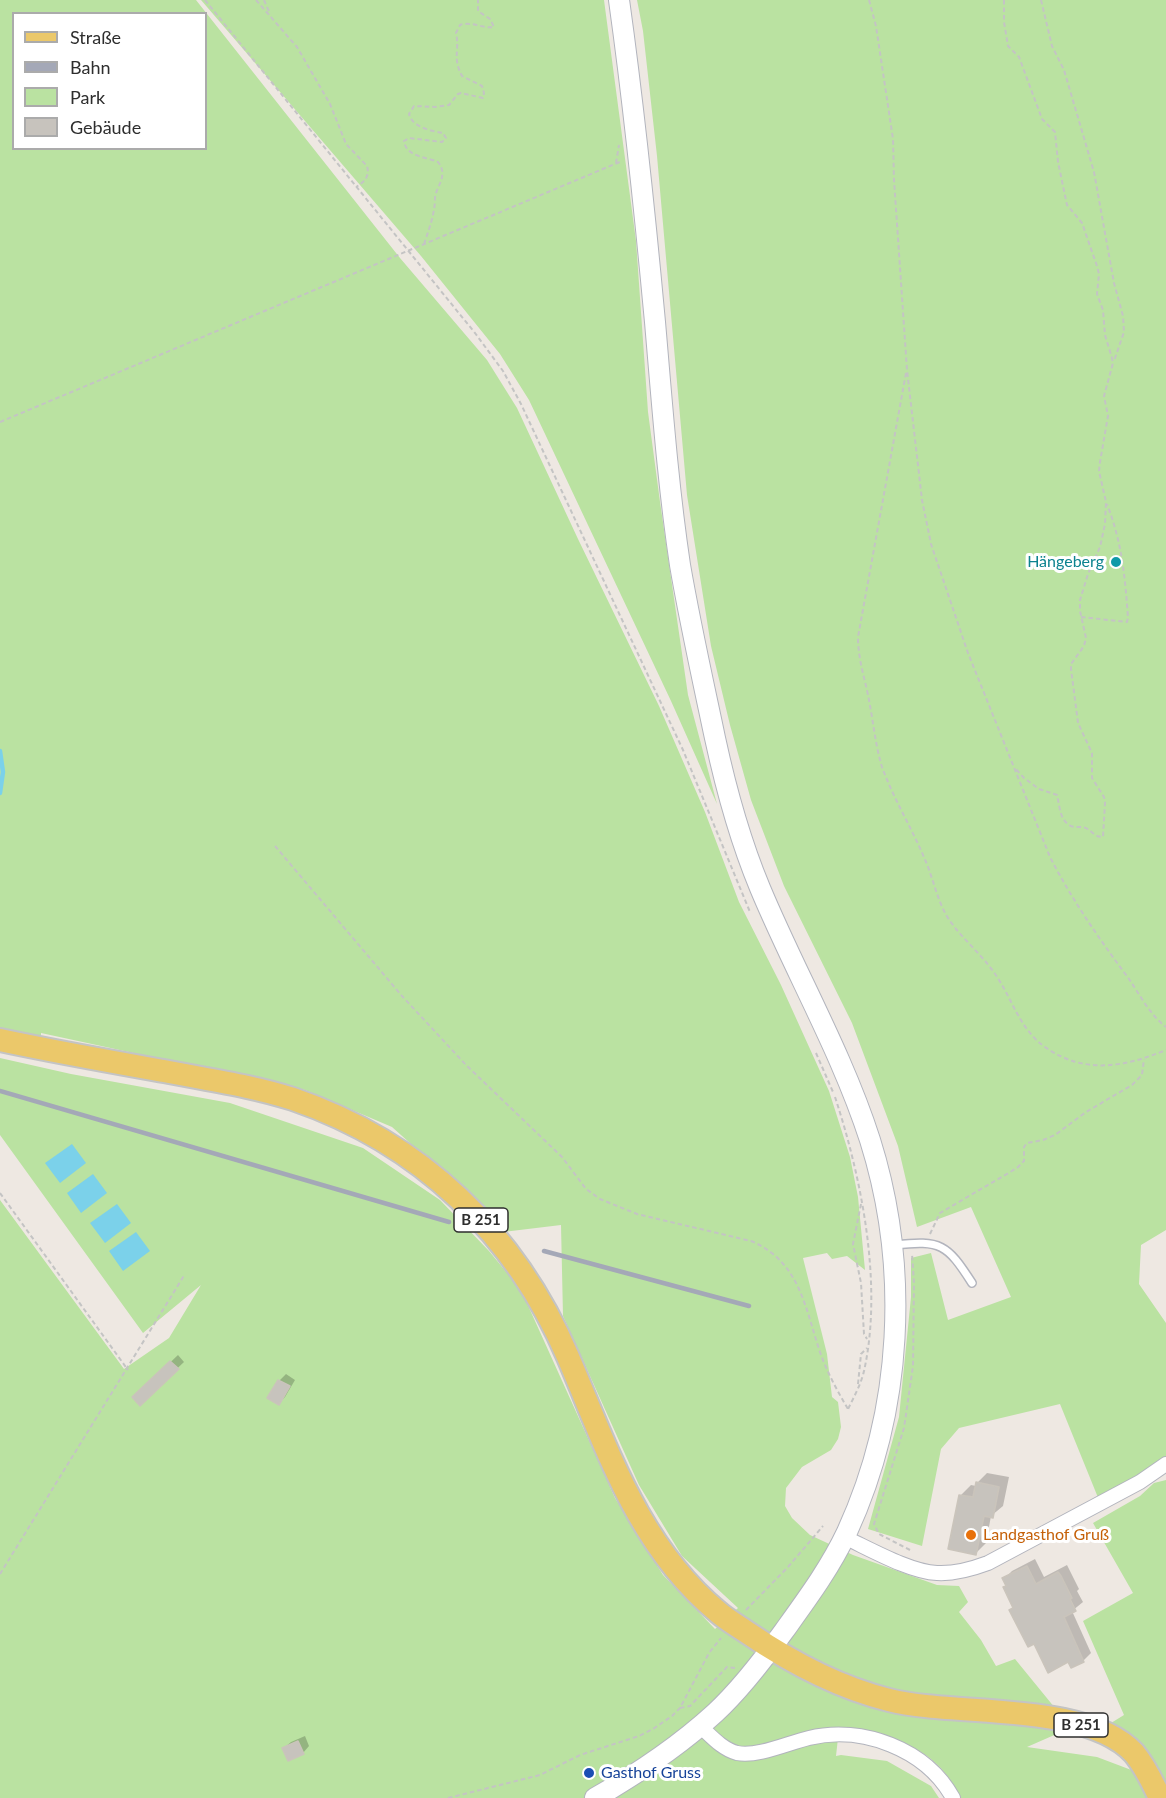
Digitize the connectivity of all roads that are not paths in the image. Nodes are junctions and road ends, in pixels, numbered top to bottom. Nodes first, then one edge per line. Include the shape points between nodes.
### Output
1 (620, 0) edge
2 (0, 1040) edge
3 (901, 1244) junction
4 (972, 1283) dead end
5 (1166, 1464) edge
6 (1166, 1473) edge
7 (1150, 1476) junction
8 (844, 1537) junction
9 (771, 1649) junction
10 (700, 1726) junction
11 (595, 1798) edge
12 (953, 1798) edge
13 (1161, 1798) edge

1 - 3 main road via 680,561 718,750 735,817 761,890 869,1137
2 - 9 main road, B 251 via 241,1085 291,1099 373,1134 426,1169 464,1201 526,1276 568,1356 611,1463 658,1546 718,1612
3 - 4 lane via 931,1243 944,1248
3 - 8 main road via 889,1394 882,1431
5 - 7 street
6 - 7 street
7 - 8 street via 979,1567 939,1574
8 - 9 main road via 814,1590
9 - 10 main road
9 - 13 main road, B 251 via 823,1678 890,1700 944,1709 1049,1717 1090,1727 1133,1753
10 - 11 main road via 647,1766
10 - 12 street via 725,1748 745,1754 825,1735 849,1734 881,1741 923,1764

